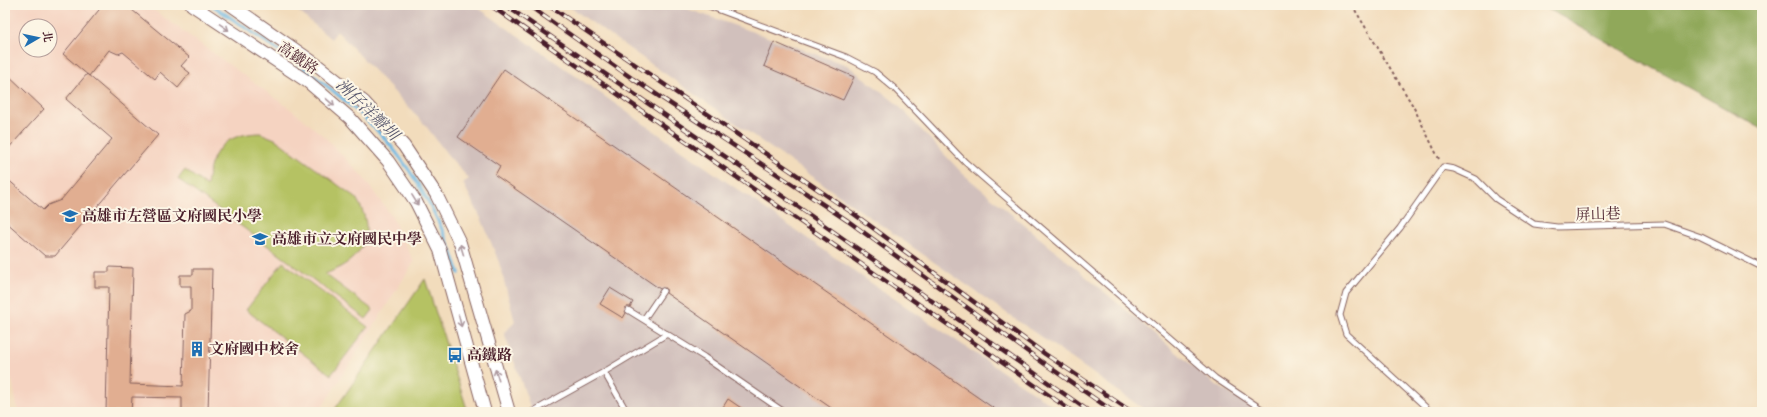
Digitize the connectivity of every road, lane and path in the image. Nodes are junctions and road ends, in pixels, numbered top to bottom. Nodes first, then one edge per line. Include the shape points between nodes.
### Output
1 (192, 5) edge
2 (231, 5) edge
3 (706, 5) edge
4 (1352, 5) edge
5 (1443, 167) junction
6 (1762, 267) edge
7 (663, 291) dead end
8 (628, 310) dead end
9 (644, 319) junction
10 (667, 334) junction
11 (604, 372) junction
12 (485, 412) edge
13 (509, 412) edge
14 (532, 412) edge
15 (627, 412) edge
16 (784, 412) edge
17 (1266, 412) edge
18 (1431, 412) edge

1 -> 12 street, 高鐵路 via 308,82 350,118 388,161 416,202 440,250
13 -> 2 street, 高鐵路 via 460,243 436,194 404,146 364,102 317,65
3 - 17 lane via 846,57 875,72 895,89 965,162 1215,378
4 - 5 path via 1413,106
5 - 6 lane, 屏山巷 via 1476,178 1496,199 1534,224 1557,227 1664,224 1701,237
5 - 18 lane via 1400,228 1346,293 1340,315 1346,334
7 - 9 lane
8 - 9 lane
9 - 10 lane
10 - 11 lane
10 - 16 lane
11 - 14 lane
11 - 15 lane

